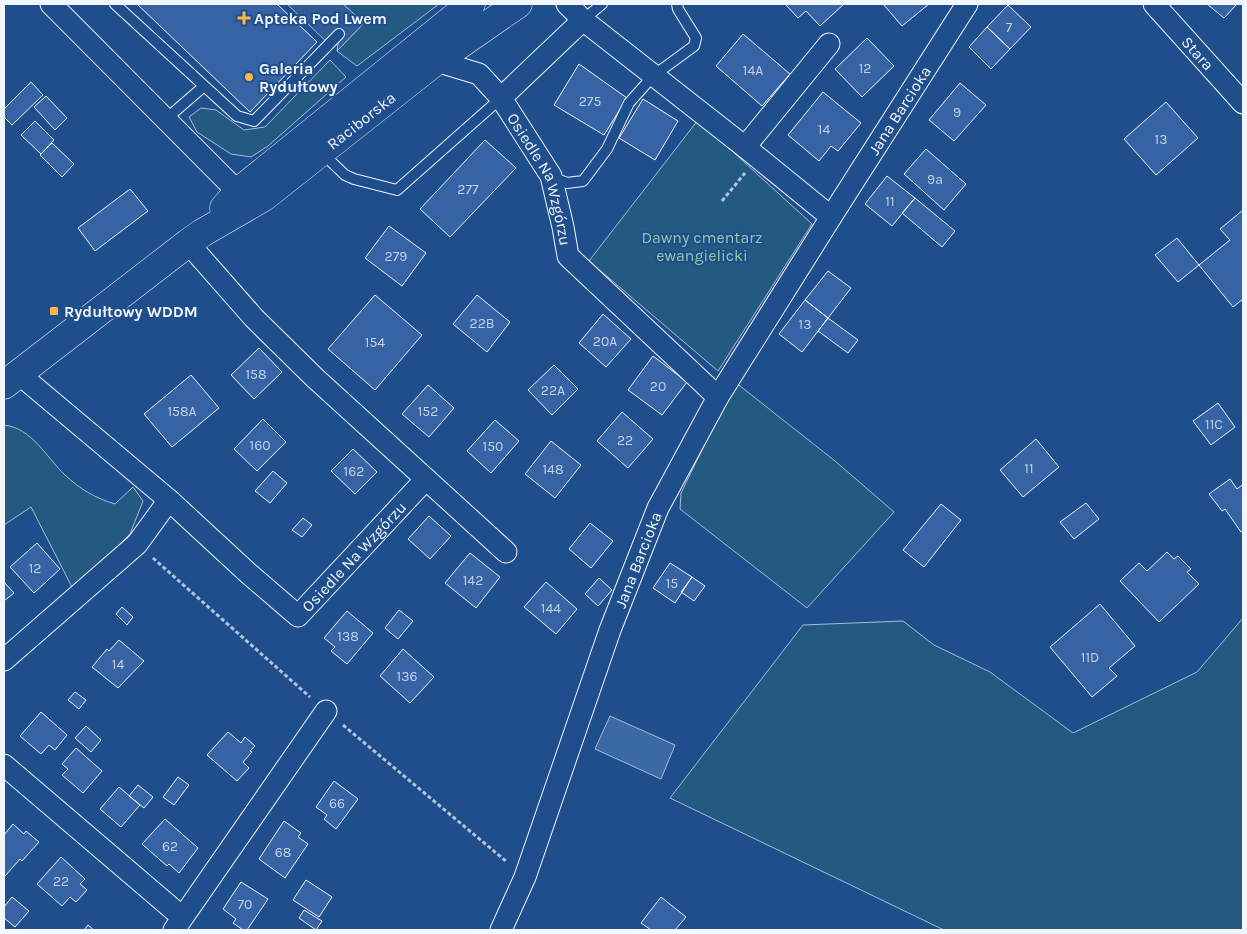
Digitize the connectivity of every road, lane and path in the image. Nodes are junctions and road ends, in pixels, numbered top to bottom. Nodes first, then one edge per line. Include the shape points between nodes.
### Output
1 (51, 4) edge
2 (115, 4) edge
3 (471, 4) edge
4 (518, 4) edge
5 (567, 4) edge
6 (602, 4) edge
7 (677, 4) edge
8 (967, 4) edge
9 (1154, 4) edge
10 (583, 20) junction
11 (339, 34) dead end
12 (829, 44) dead end
13 (436, 61) junction
14 (653, 76) junction
15 (203, 87) junction
16 (501, 98) junction
17 (1243, 103) edge
18 (166, 119) junction
19 (321, 152) junction
20 (752, 152) junction
21 (551, 176) junction
22 (238, 192) junction
23 (722, 201) dead end
24 (831, 217) junction
25 (195, 238) junction
26 (11, 380) edge
27 (718, 397) junction
28 (426, 479) junction
29 (169, 500) junction
30 (137, 544) junction
31 (506, 552) dead end
32 (4, 660) edge
33 (326, 711) junction
34 (4, 765) edge
35 (525, 877) junction
36 (178, 924) edge
37 (502, 930) edge

1 - 18 street
2 - 15 lane
3 - 22 main road, Raciborska
4 - 13 main road, Raciborska
5 - 10 street
6 - 10 lane
7 - 14 lane via 696,38 694,46
8 - 24 street, Jana Barcioka
9 - 17 street, Stara
10 - 14 street
10 - 16 street
11 - 15 lane via 254,121 237,116
12 - 20 street
13 - 16 street, Osiedle Na Wzgórzu via 479,74
13 - 19 main road, Raciborska
14 - 20 street
14 - 21 lane via 628,103 607,149 583,181 567,183
15 - 18 lane
16 - 19 lane via 397,190 345,175
16 - 21 street, Osiedle Na Wzgórzu
18 - 22 street
19 - 25 main road, Raciborska via 264,196
20 - 23 path
20 - 24 street
21 - 27 street, Osiedle Na Wzgórzu via 568,256
22 - 25 main road, Raciborska
24 - 27 street, Jana Barcioka
25 - 26 main road, Raciborska
25 - 28 street via 254,318
26 - 29 street, Osiedle Na Wzgórzu
27 - 35 street, Jana Barcioka via 655,517 610,630
28 - 29 street, Osiedle Na Wzgórzu via 298,616
28 - 31 street
29 - 30 street
30 - 32 street
30 - 33 path
33 - 35 path
33 - 36 street
34 - 36 street
35 - 37 street, Jana Barcioka

